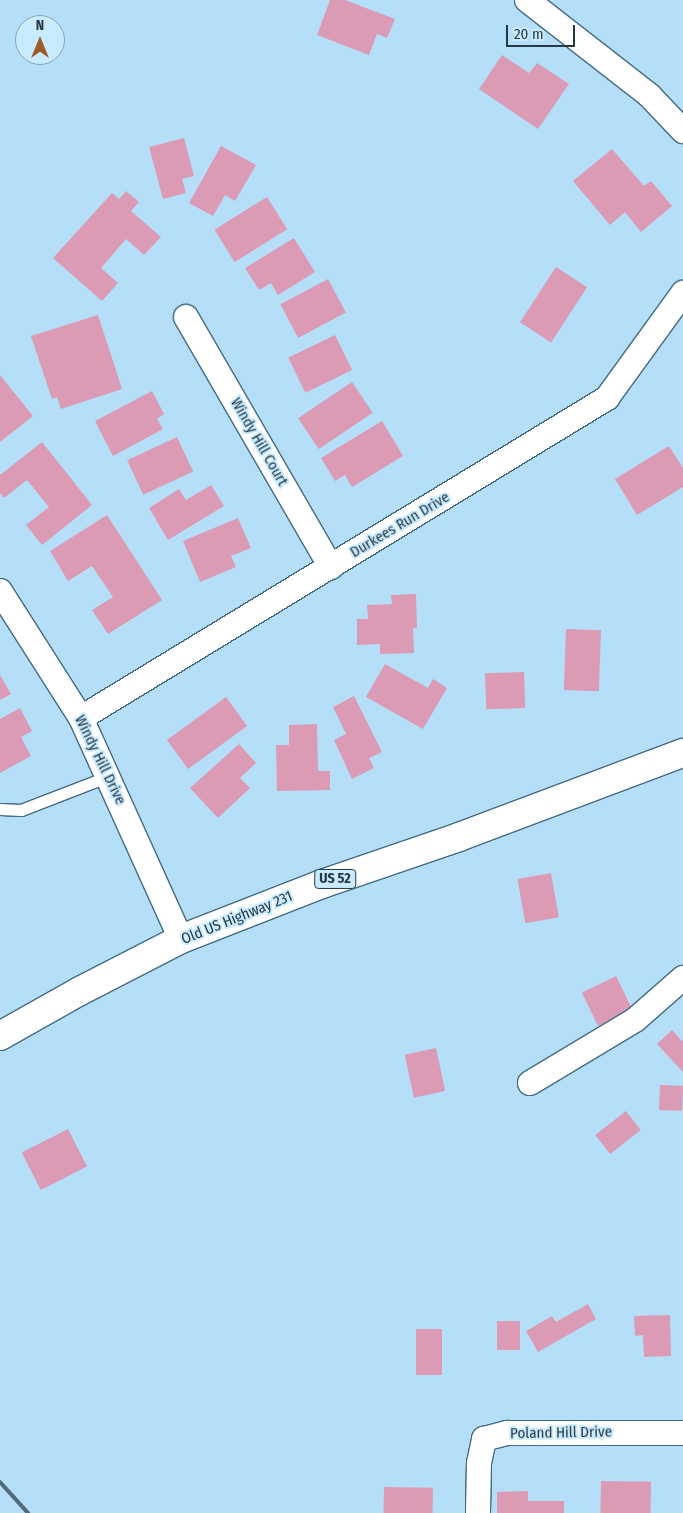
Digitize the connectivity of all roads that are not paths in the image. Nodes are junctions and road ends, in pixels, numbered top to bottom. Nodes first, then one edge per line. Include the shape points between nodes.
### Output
1 (527, 0) edge
2 (683, 132) edge
3 (683, 293) edge
4 (186, 316) dead end
5 (331, 567) junction
6 (0, 591) edge
7 (81, 718) junction
8 (683, 753) edge
9 (109, 776) junction
10 (0, 809) edge
11 (181, 939) junction
12 (683, 978) edge
13 (0, 1036) edge
14 (530, 1083) dead end
15 (683, 1432) edge
16 (478, 1513) edge

1 - 2 street via 649,96
3 - 5 street, Durkees Run Drive via 607,398
4 - 5 street, Windy Hill Court
5 - 7 street, Durkees Run Drive
6 - 7 street, Windy Hill Drive
7 - 9 street, Windy Hill Drive
8 - 11 main road, Old US Highway 231 / US 52 via 458,838 322,884
9 - 10 lane via 21,810
9 - 11 street, Windy Hill Drive
11 - 13 main road, Old US Highway 231 / US 52
12 - 14 street via 635,1020
15 - 16 street, Poland Hill Drive via 506,1433 484,1440 479,1463

